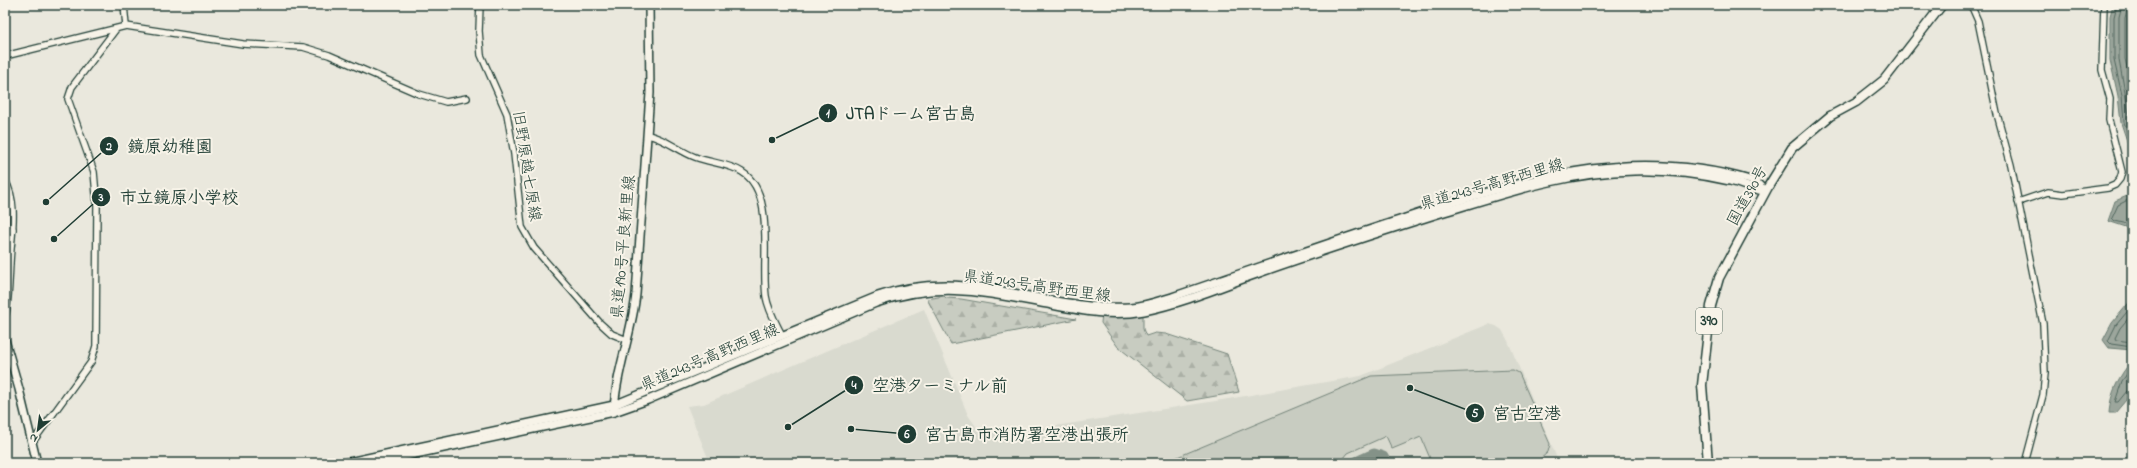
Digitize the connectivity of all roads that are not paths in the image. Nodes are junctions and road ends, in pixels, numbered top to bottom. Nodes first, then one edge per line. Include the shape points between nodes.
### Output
1 (124, 5) edge
2 (480, 5) edge
3 (649, 5) edge
4 (1942, 5) edge
5 (1971, 5) edge
6 (2104, 5) edge
7 (126, 26) junction
8 (116, 29) junction
9 (5, 56) edge
10 (467, 98) dead end
11 (648, 135) junction
12 (5, 180) edge
13 (1765, 191) junction
14 (2018, 202) junction
15 (13, 229) junction
16 (5, 230) edge
17 (6, 313) dead end
18 (782, 335) junction
19 (5, 340) edge
20 (627, 340) junction
21 (614, 409) junction
22 (32, 443) junction
23 (37, 463) edge
24 (344, 463) edge
25 (373, 463) edge
26 (1708, 463) edge
27 (2025, 463) edge

1 - 7 street
2 - 20 street, 旧野原越七原線 via 481,55 507,114 522,227 534,248 600,323 612,334
3 - 11 main road, 県道190号平良新里線
4 - 13 highway, 国道390号 / 390 via 1884,80 1856,102 1830,116 1792,148
5 - 14 street via 1978,21
6 - 14 street via 2102,70 2110,99 2110,120 2122,172 2120,179 2115,186 2108,188 2063,194 2048,192
7 - 8 street
7 - 10 street via 242,44 303,47 329,55 419,94 446,102
8 - 9 street
8 - 22 street via 72,87 68,99 94,172 97,206 96,346 91,362
11 - 18 street via 658,137 692,156 741,171 755,184 763,209 766,296
11 - 20 main road, 県道190号平良新里線 via 636,301
12 - 15 street via 12,208
13 - 18 main road, 県道243号高野西里線 via 1750,180 1694,168 1630,165 1572,171 1532,180 1425,212 1142,305 1098,306 966,285 932,284 893,291
13 - 21 main road, 県道243号高野西里線 via 1718,179 1665,172 1625,171 1562,178 1314,253 1206,292 1143,311 1088,311 966,290 910,293 876,303 648,400
13 - 26 highway, 国道390号 / 390 via 1719,278 1711,306 1702,385
14 - 27 street via 2043,324 2045,351 2043,396
15 - 16 street
15 - 17 street via 10,290
18 - 21 main road, 県道243号高野西里線
19 - 22 main road
20 - 21 main road, 県道190号平良新里線 via 616,378
21 - 24 main road
21 - 25 main road via 580,421
22 - 23 main road

